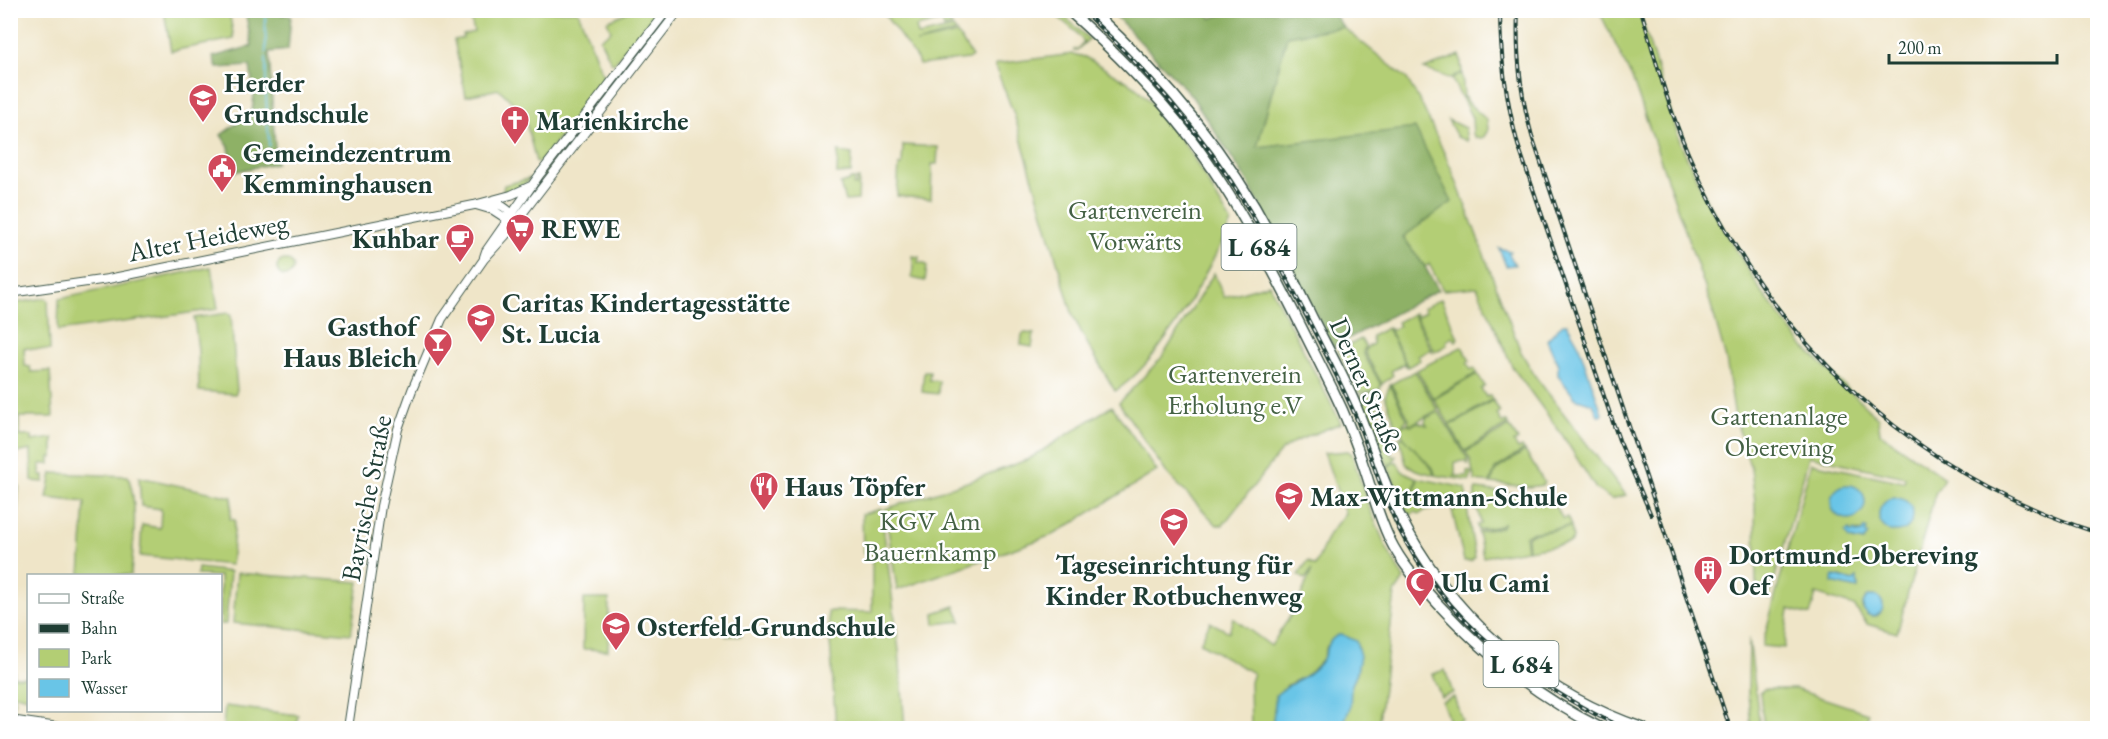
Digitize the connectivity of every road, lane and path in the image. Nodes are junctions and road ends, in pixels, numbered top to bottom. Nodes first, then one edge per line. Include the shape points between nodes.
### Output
1 (667, 10) edge
2 (679, 10) edge
3 (1068, 10) edge
4 (1092, 10) edge
5 (531, 186) junction
6 (486, 202) junction
7 (474, 205) junction
8 (511, 219) junction
9 (10, 291) edge
10 (10, 720) edge
11 (1631, 727) edge
12 (1601, 728) edge
13 (66, 729) edge
14 (348, 729) edge
15 (1643, 729) edge

1 - 5 street, Bayrische Straße
2 - 8 street, Bayrische Straße
3 - 12 main road, Derner Straße / L 684 via 1158,98 1232,200 1335,394 1357,445 1383,525 1406,566 1454,621 1507,671 1545,698
4 - 11 main road, Derner Straße / L 684 via 1163,82 1243,187 1340,371 1396,509 1451,597 1494,641 1535,674
5 - 6 street, Alter Heideweg
5 - 8 street, Bayrische Straße
6 - 7 street, Alter Heideweg
6 - 8 street via 501,205
7 - 8 street
7 - 9 street, Alter Heideweg via 108,279
8 - 14 street, Bayrische Straße via 439,325 398,430 382,499
10 - 13 street
11 - 15 main road, Derner Straße / L 684

